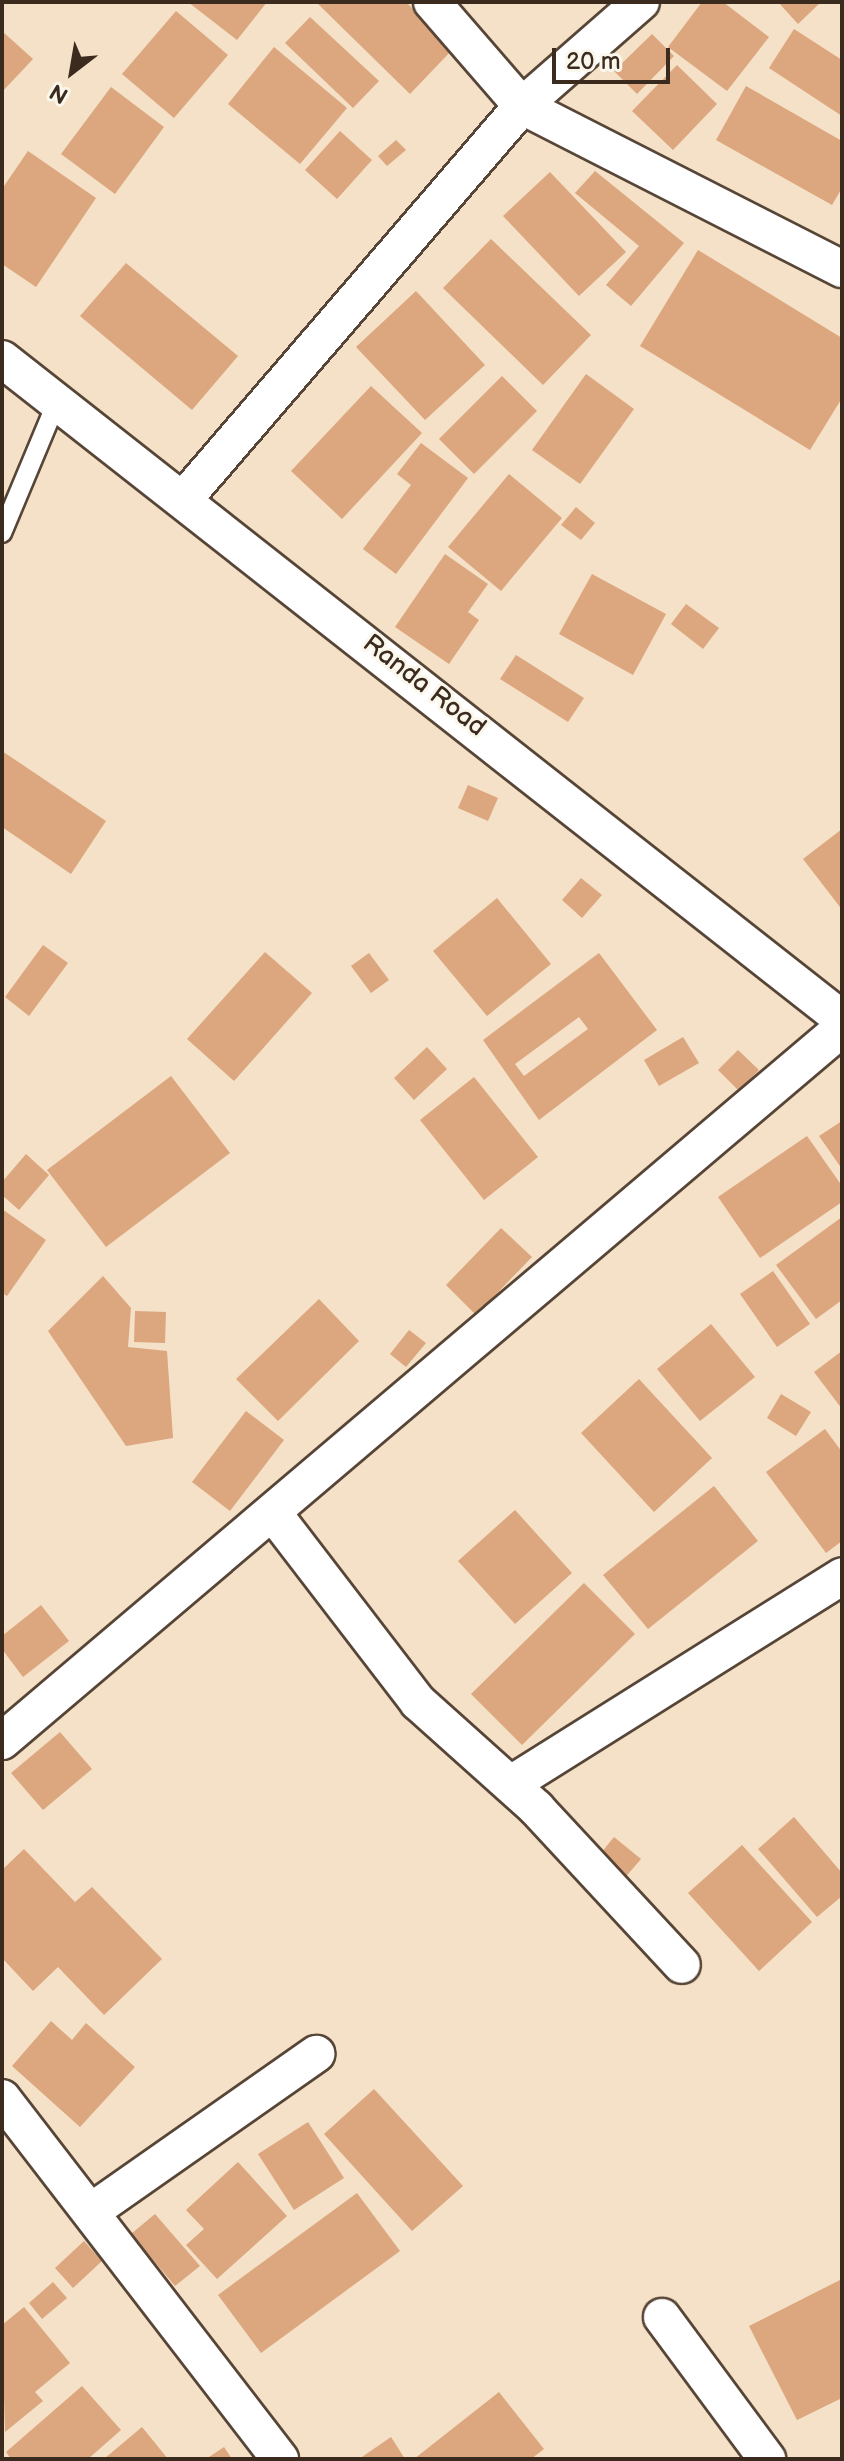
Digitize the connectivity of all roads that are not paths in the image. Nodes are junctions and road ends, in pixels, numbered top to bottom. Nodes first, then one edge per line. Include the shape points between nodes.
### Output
1 (432, 2) edge
2 (641, 2) edge
3 (522, 106) junction
4 (842, 269) edge
5 (2, 359) edge
6 (56, 404) junction
7 (183, 500) junction
8 (2, 533) edge
9 (842, 1019) edge
10 (842, 1028) edge
11 (273, 1513) junction
12 (842, 1576) edge
13 (2, 1741) edge
14 (511, 1784) junction
15 (682, 1965) dead end
16 (316, 2054) dead end
17 (2, 2098) edge
18 (92, 2211) junction
19 (662, 2317) dead end
20 (280, 2459) edge
21 (767, 2459) edge

1 - 3 street
2 - 3 street
3 - 4 street
3 - 7 street
5 - 6 street, Randa Road
6 - 7 street, Randa Road
6 - 8 lane
7 - 9 street, Randa Road
10 - 11 street
11 - 13 street
11 - 14 street via 388,1668
12 - 14 street
14 - 15 street
16 - 18 street
17 - 18 street
18 - 20 street
19 - 21 street

